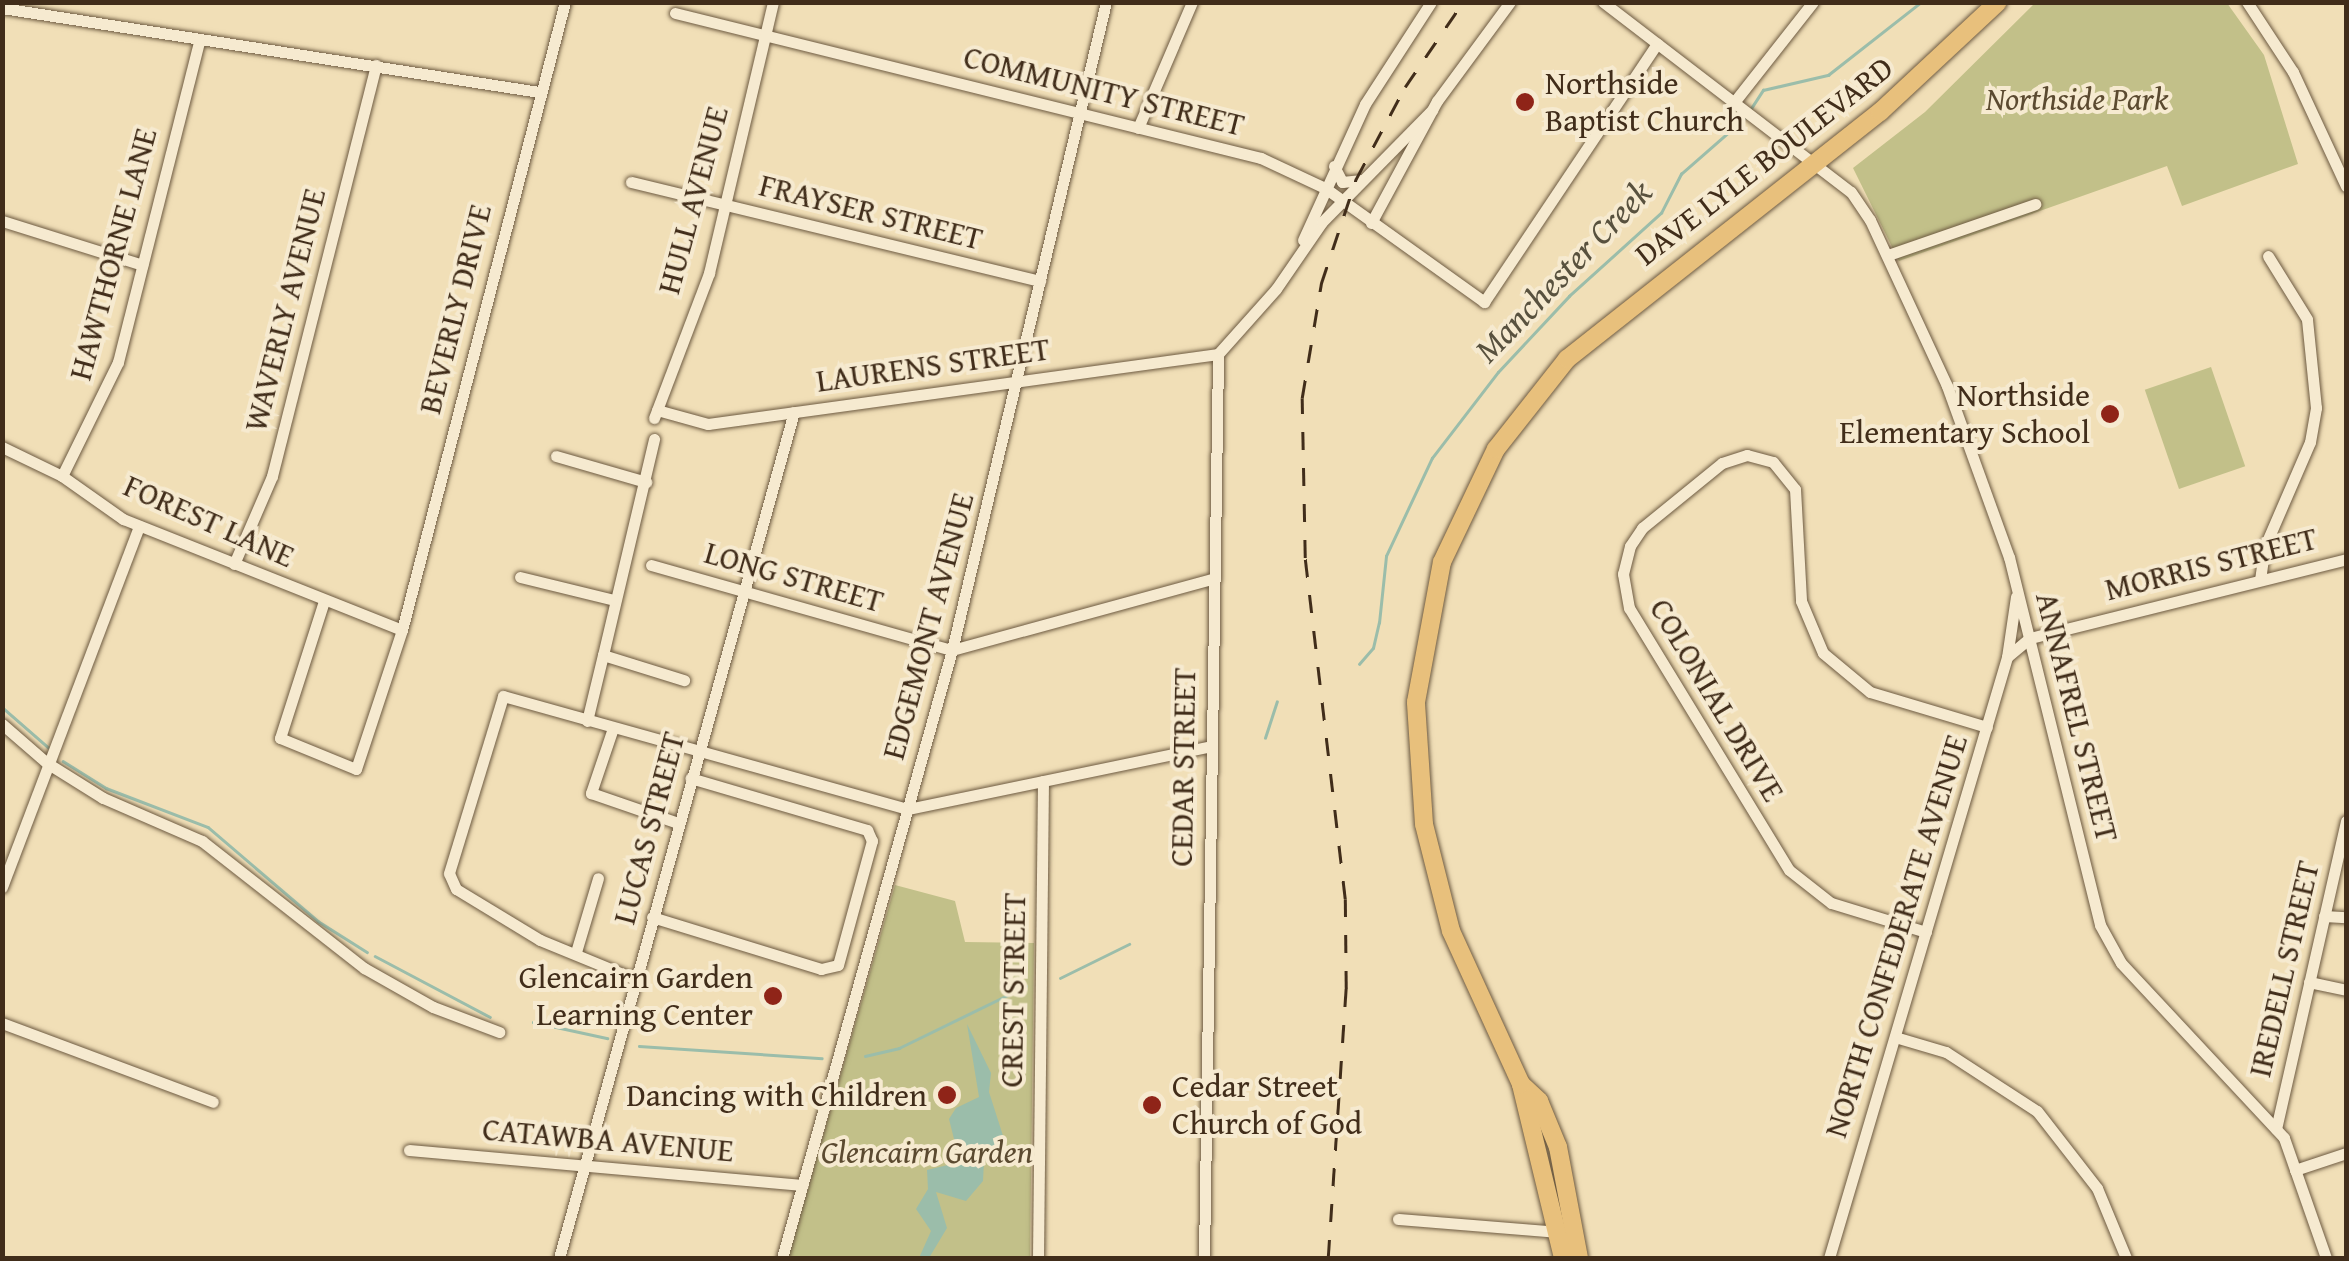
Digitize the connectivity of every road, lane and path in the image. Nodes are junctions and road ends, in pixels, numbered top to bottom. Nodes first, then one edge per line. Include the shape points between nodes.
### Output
1 (564, 2) edge
2 (773, 2) edge
3 (1106, 2) edge
4 (1192, 2) edge
5 (1431, 2) edge
6 (1510, 2) edge
7 (1603, 2) edge
8 (1813, 2) edge
9 (1998, 2) edge
10 (2246, 2) edge
11 (2, 8) edge
12 (675, 13) dead end
13 (765, 35) junction
14 (200, 39) junction
15 (1656, 44) junction
16 (376, 65) junction
17 (539, 92) junction
18 (1745, 108) junction
19 (1432, 110) junction
20 (1080, 114) junction
21 (1138, 128) junction
22 (1815, 162) junction
23 (1334, 166) junction
24 (630, 182) dead end
25 (1362, 182) junction
26 (2346, 186) edge
27 (1325, 188) junction
28 (1343, 200) junction
29 (724, 204) junction
30 (2035, 204) dead end
31 (2, 221) edge
32 (1322, 222) junction
33 (1371, 222) junction
34 (1298, 255) junction
35 (1888, 255) junction
36 (2268, 256) dead end
37 (142, 265) junction
38 (1040, 281) junction
39 (1218, 354) junction
40 (1020, 380) junction
41 (794, 412) junction
42 (655, 414) joint
43 (654, 439) dead end
44 (2, 447) edge
45 (556, 456) dead end
46 (62, 476) junction
47 (646, 482) junction
48 (139, 526) junction
49 (2346, 558) edge
50 (234, 564) junction
51 (651, 565) dead end
52 (520, 577) dead end
53 (1212, 578) junction
54 (2260, 580) junction
55 (2017, 588) junction
56 (745, 592) junction
57 (614, 600) junction
58 (324, 601) junction
59 (402, 630) junction
60 (2030, 638) junction
61 (952, 650) junction
62 (603, 655) junction
63 (2007, 658) junction
64 (684, 680) dead end
65 (587, 721) junction
66 (2, 724) edge
67 (608, 727) junction
68 (1987, 727) junction
69 (1211, 746) junction
70 (698, 752) junction
71 (47, 763) junction
72 (690, 778) junction
73 (1043, 781) junction
74 (908, 809) junction
75 (2346, 821) edge
76 (678, 823) junction
77 (598, 878) dead end
78 (2, 887) edge
79 (2324, 916) junction
80 (2346, 917) edge
81 (652, 918) junction
82 (1926, 932) junction
83 (576, 952) junction
84 (635, 979) junction
85 (2309, 982) junction
86 (2346, 990) edge
87 (2, 1023) edge
88 (499, 1032) dead end
89 (1895, 1036) junction
90 (213, 1102) dead end
91 (2276, 1129) junction
92 (410, 1150) dead end
93 (2346, 1153) edge
94 (584, 1165) junction
95 (2295, 1170) junction
96 (802, 1186) junction
97 (1398, 1219) dead end
98 (1566, 1232) junction
99 (559, 1258) edge
100 (782, 1258) edge
101 (1038, 1258) edge
102 (1204, 1258) edge
103 (1563, 1258) edge
104 (1579, 1258) edge
105 (1829, 1258) edge
106 (2126, 1258) edge
107 (2326, 1258) edge

1 - 17 street, BEVERLY DRIVE
2 - 13 street, HULL AVENUE
3 - 20 street, EDGEMONT AVENUE
4 - 21 street
5 - 23 street via 1382,74
6 - 19 street
7 - 15 street, ANNAFREL STREET
8 - 18 street
9 - 22 main road, DAVE LYLE BOULEVARD via 1927,71
10 - 26 street via 2293,72
11 - 14 street
12 - 13 street, COMMUNITY STREET
13 - 20 street, COMMUNITY STREET
13 - 29 street, HULL AVENUE
14 - 16 street
14 - 37 street, HAWTHORNE LANE
15 - 18 street, ANNAFREL STREET
15 - 33 street, COMMUNITY STREET via 1484,302
16 - 17 street
16 - 50 street, WAVERLY AVENUE via 272,476
17 - 59 street, BEVERLY DRIVE
18 - 22 street, ANNAFREL STREET
19 - 25 street
19 - 33 street
20 - 21 street, COMMUNITY STREET
20 - 38 street, EDGEMONT AVENUE
21 - 27 street, COMMUNITY STREET via 1261,158
22 - 35 street, ANNAFREL STREET via 1851,192
22 - 98 main road, DAVE LYLE BOULEVARD via 1567,359 1496,449 1442,562 1416,702 1424,824 1451,932 1520,1084 1539,1102 1558,1146
23 - 25 street via 1342,182
23 - 27 street
24 - 29 street, FRAYSER STREET
25 - 27 street
25 - 28 street
27 - 28 street, COMMUNITY STREET
27 - 32 street via 1330,202
27 - 34 street
28 - 32 street
28 - 33 street, COMMUNITY STREET
29 - 38 street, FRAYSER STREET
29 - 42 street, HULL AVENUE via 709,272
30 - 35 street
31 - 37 street
32 - 34 street
34 - 39 street
35 - 55 street, ANNAFREL STREET via 1960,418
36 - 54 street via 2306,318 2316,408 2310,442 2265,546
37 - 46 street, HAWTHORNE LANE via 118,362
38 - 40 street, EDGEMONT AVENUE
39 - 40 street, LAURENS STREET
39 - 53 street, CEDAR STREET
40 - 41 street, LAURENS STREET
40 - 61 street, EDGEMONT AVENUE
41 - 42 street, LAURENS STREET via 708,424
41 - 56 street, LUCAS STREET
43 - 47 street
44 - 46 street, FOREST LANE
45 - 47 street
46 - 48 street, FOREST LANE
47 - 57 street
48 - 50 street, FOREST LANE
48 - 71 street
49 - 54 street, MORRIS STREET
50 - 58 street, FOREST LANE
51 - 56 street, LONG STREET
52 - 57 street
53 - 61 street
53 - 69 street, CEDAR STREET
54 - 60 street, MORRIS STREET
55 - 60 street, ANNAFREL STREET
55 - 63 street, NORTH CONFEDERATE AVENUE
56 - 61 street, LONG STREET
56 - 70 street, LUCAS STREET
57 - 62 street
58 - 59 street, FOREST LANE
58 - 59 street, BEVERLY DRIVE via 280,738 356,769
60 - 63 street
60 - 91 street, ANNAFREL STREET via 2100,925 2121,963
61 - 74 street, EDGEMONT AVENUE
62 - 64 street
62 - 65 street
63 - 68 street, NORTH CONFEDERATE AVENUE
65 - 67 street
65 - 83 street via 503,696 449,872 472,902
66 - 71 street
67 - 70 street
67 - 76 street via 591,792
68 - 82 street, NORTH CONFEDERATE AVENUE
68 - 82 street, COLONIAL DRIVE via 1870,692 1823,653 1801,601 1795,489 1773,462 1747,455 1722,463 1642,528 1630,546 1623,574 1629,608 1789,870 1831,902
69 - 73 street
69 - 102 street, CEDAR STREET
70 - 72 street, LUCAS STREET
70 - 74 street
71 - 78 street
71 - 88 street via 103,798 202,841 364,968 465,1022
72 - 76 street, LUCAS STREET
72 - 81 street via 867,830 872,841 838,965 822,969
73 - 74 street
73 - 101 street, CREST STREET
74 - 96 street, EDGEMONT AVENUE
75 - 79 street, IREDELL STREET
76 - 81 street, LUCAS STREET
77 - 83 street
79 - 80 street
79 - 85 street, IREDELL STREET
81 - 84 street, LUCAS STREET
82 - 89 street, NORTH CONFEDERATE AVENUE
83 - 84 street
84 - 94 street, LUCAS STREET
85 - 86 street
85 - 91 street, IREDELL STREET
87 - 90 street
89 - 105 street, NORTH CONFEDERATE AVENUE
89 - 106 street via 1946,1052 2037,1111 2097,1188
91 - 95 street, ANNAFREL STREET
92 - 94 street, CATAWBA AVENUE
93 - 95 street
94 - 96 street, CATAWBA AVENUE
94 - 99 street, LUCAS STREET
95 - 107 street, ANNAFREL STREET
96 - 100 street, EDGEMONT AVENUE
97 - 98 street
98 - 103 main road, DAVE LYLE BOULEVARD
98 - 104 main road, DAVE LYLE BOULEVARD

